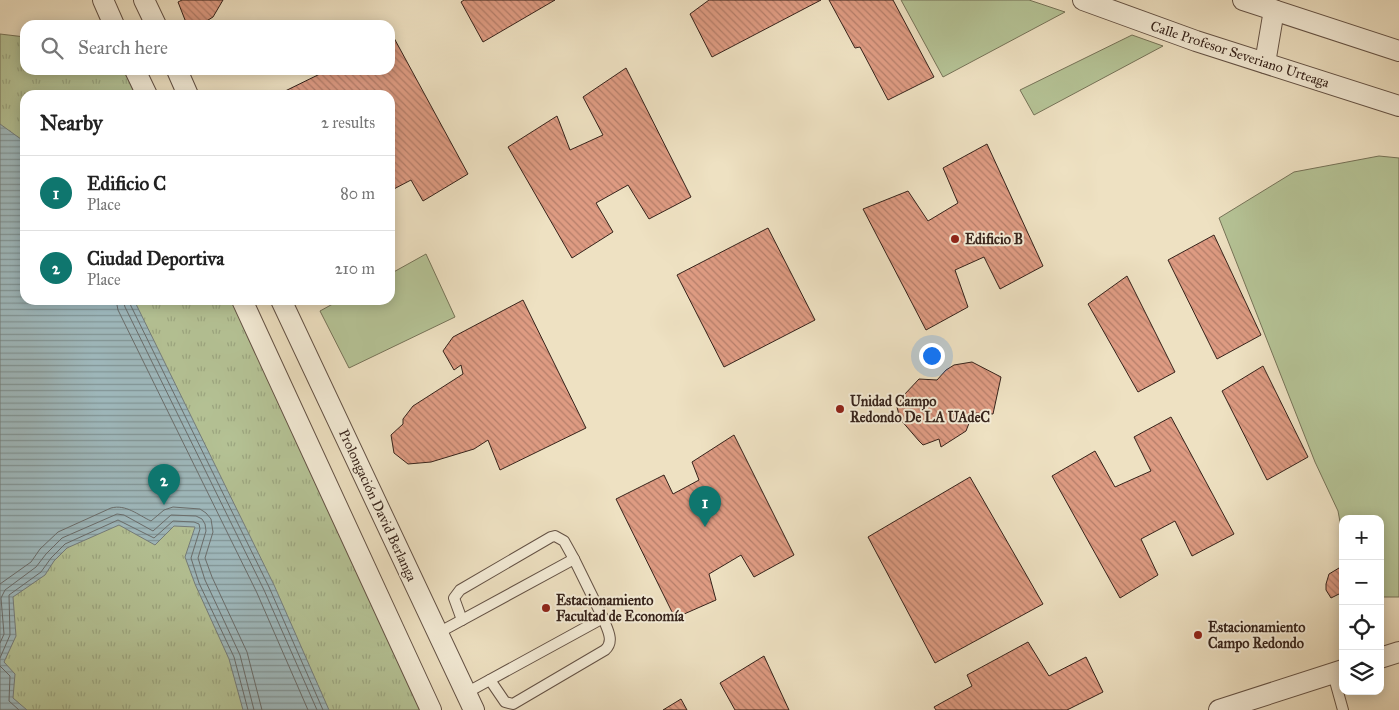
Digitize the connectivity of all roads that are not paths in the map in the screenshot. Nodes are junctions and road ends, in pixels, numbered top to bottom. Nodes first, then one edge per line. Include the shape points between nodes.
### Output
1 (103, 0) edge
2 (144, 0) edge
3 (1083, 0) edge
4 (1243, 0) edge
5 (1274, 10) junction
6 (112, 20) edge
7 (154, 20) edge
8 (1399, 51) edge
9 (1265, 63) junction
10 (137, 75) edge
11 (179, 75) edge
12 (145, 90) edge
13 (186, 90) edge
14 (1399, 106) edge
15 (244, 305) edge
16 (283, 305) edge
17 (574, 559) junction
18 (603, 618) junction
19 (462, 620) junction
20 (438, 633) junction
21 (1399, 652) edge
22 (1384, 657) edge
23 (1338, 672) edge
24 (490, 680) junction
25 (470, 702) edge
26 (431, 710) edge
27 (1219, 710) edge
28 (1342, 710) edge

1 - 6 street
2 - 7 street
3 - 9 street, Calle Profesor Severiano Urteaga
4 - 5 street
5 - 8 street
5 - 9 street
9 - 14 street, Calle Profesor Severiano Urteaga
10 - 12 street
11 - 13 street
15 - 26 street
16 - 20 street, Prolongación David Berlanga
17 - 18 lane
17 - 19 lane
17 - 19 lane via 564,541 551,537 460,590 454,598
18 - 24 lane
18 - 24 lane via 611,639 605,650 513,704 505,702
19 - 20 lane
20 - 25 street, Prolongación David Berlanga
21 - 22 street
23 - 27 street
23 - 28 lane
24 - 25 lane

